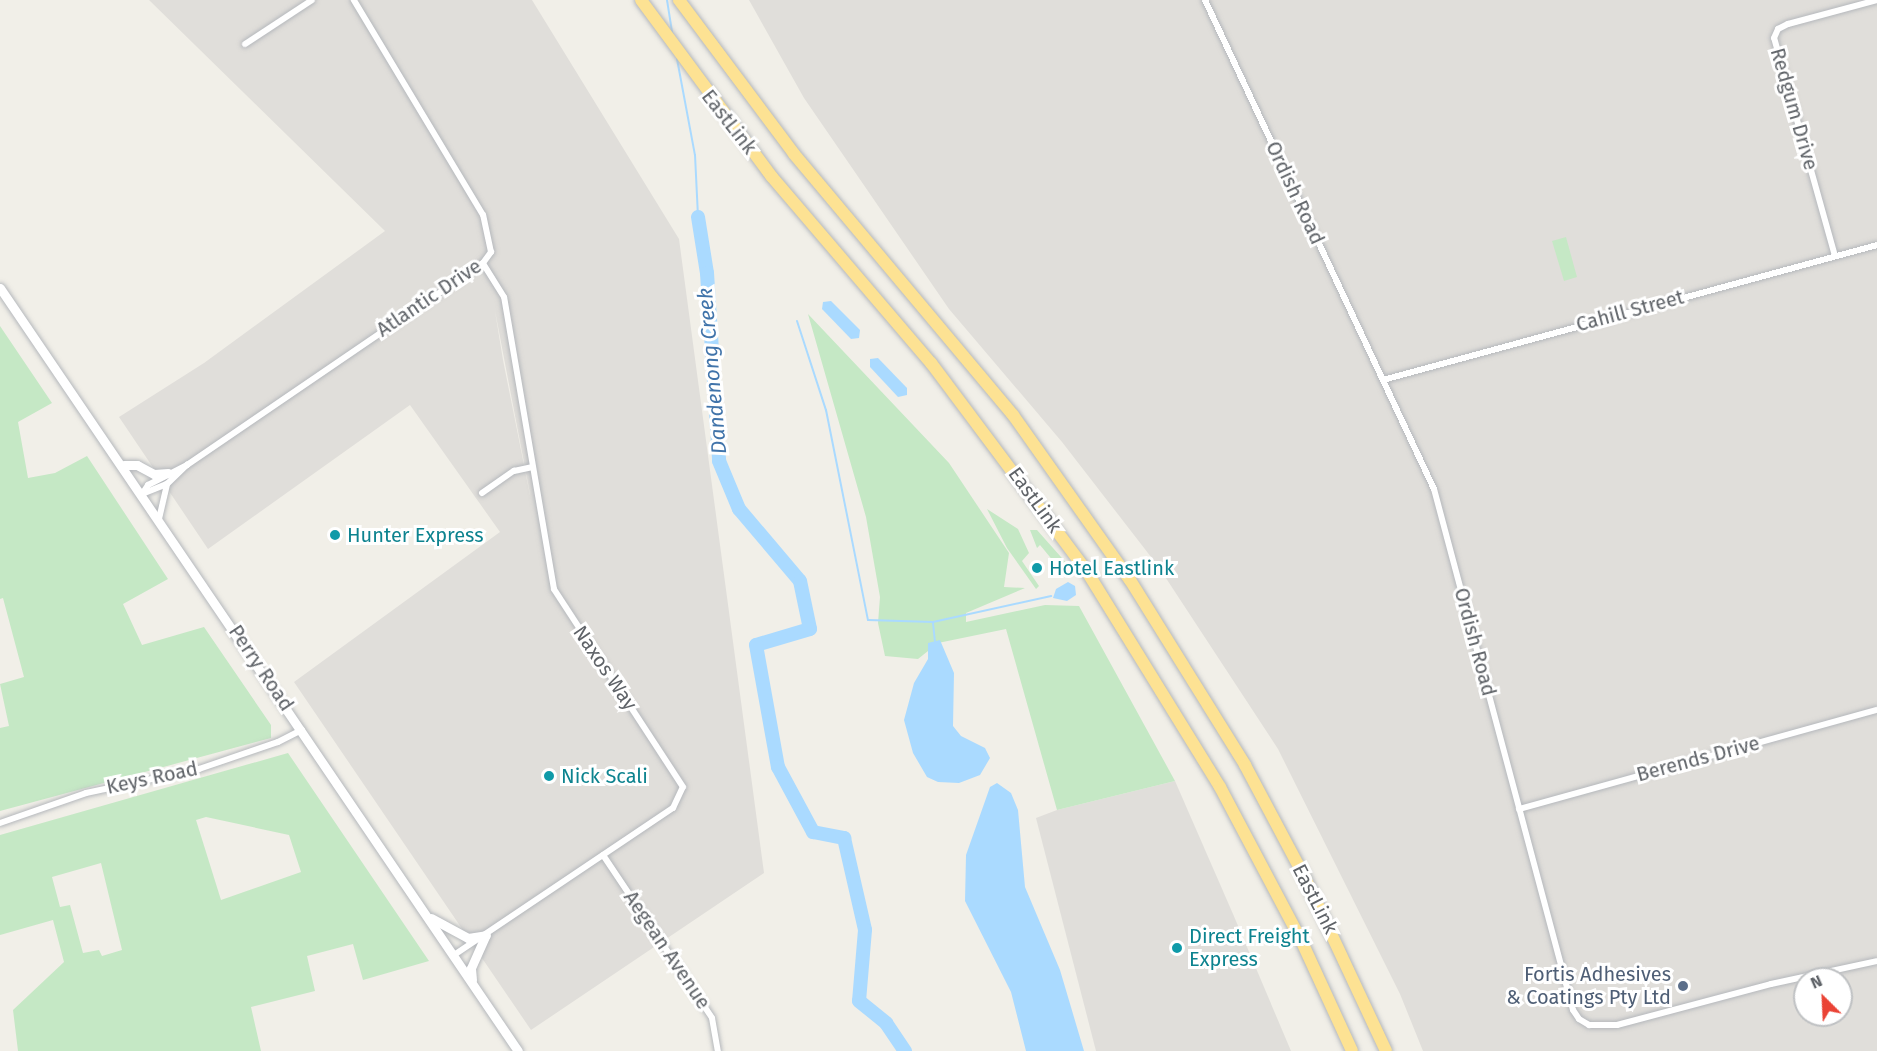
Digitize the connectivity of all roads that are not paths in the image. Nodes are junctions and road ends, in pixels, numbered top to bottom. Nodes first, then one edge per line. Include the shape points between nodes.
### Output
1 (312, 0) edge
2 (354, 0) edge
3 (641, 0) edge
4 (679, 0) edge
5 (1204, 0) edge
6 (1877, 0) edge
7 (245, 44) dead end
8 (1877, 244) edge
9 (1834, 256) junction
10 (483, 263) junction
11 (0, 288) edge
12 (1383, 380) junction
13 (124, 465) junction
14 (187, 465) junction
15 (533, 467) junction
16 (168, 473) junction
17 (167, 484) junction
18 (482, 493) dead end
19 (142, 494) junction
20 (159, 519) junction
21 (1877, 710) edge
22 (303, 730) junction
23 (1519, 809) junction
24 (0, 823) edge
25 (603, 855) junction
26 (428, 916) junction
27 (486, 935) junction
28 (454, 955) junction
29 (1877, 961) edge
30 (472, 983) junction
31 (518, 1051) edge
32 (718, 1051) edge
33 (1352, 1051) edge
34 (1386, 1051) edge

1 - 7 street
2 - 10 street, Atlantic Drive via 488,224 491,248
3 - 33 highway, EastLink via 772,177 931,363 1086,570 1226,796 1301,940
4 - 34 highway, EastLink via 764,115 1013,415 1149,609 1245,765 1305,878
5 - 12 street, Ordish Road
6 - 9 street, Redgum Drive via 1782,26 1774,38
8 - 9 street, Cahill Street
9 - 12 street, Cahill Street
10 - 14 street, Atlantic Drive
10 - 15 street, Naxos Way via 504,297
11 - 13 main road, Perry Road
12 - 23 street, Ordish Road via 1434,489
13 - 16 main road via 137,465 154,474
13 - 19 main road, Perry Road
14 - 16 street, Atlantic Drive
14 - 17 street, Atlantic Drive
15 - 18 street via 514,471
15 - 25 street, Naxos Way via 550,572 558,596 683,787 674,808
16 - 19 street, Atlantic Drive via 148,485
17 - 19 street, Atlantic Drive
17 - 20 street
19 - 20 main road, Perry Road
20 - 22 main road, Perry Road
21 - 23 street, Berends Drive
22 - 24 street, Keys Road via 199,769 86,793
22 - 26 main road, Perry Road
23 - 29 street, Ordish Road via 1573,1010 1589,1025 1617,1025 1771,984
25 - 27 street, Naxos Way
25 - 32 street, Aegean Avenue via 712,1018
26 - 27 main road via 468,938
26 - 28 main road, Perry Road
27 - 28 street, Naxos Way
27 - 30 main road via 471,968
28 - 30 main road, Perry Road
30 - 31 main road, Perry Road

